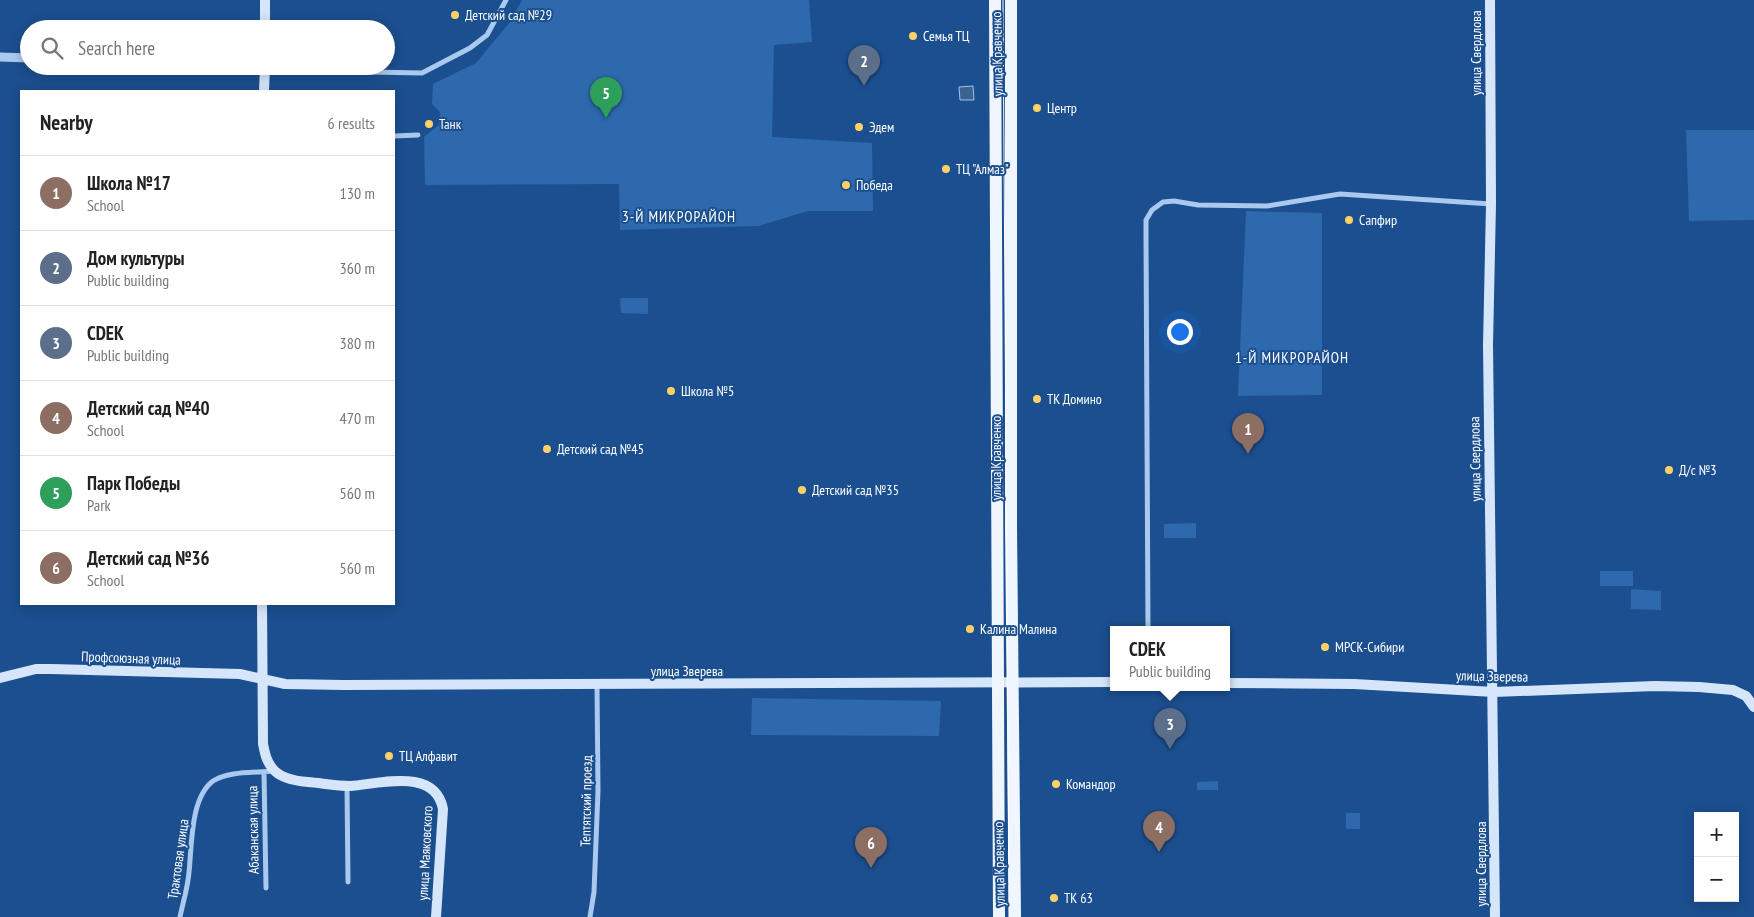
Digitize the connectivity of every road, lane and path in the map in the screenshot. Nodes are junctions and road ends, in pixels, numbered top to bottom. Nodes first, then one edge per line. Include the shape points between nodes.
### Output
1 (265, 0) edge
2 (506, 0) edge
3 (995, 0) edge
4 (1011, 0) edge
5 (1490, 0) edge
6 (265, 20) edge
7 (0, 57) edge
8 (20, 58) edge
9 (395, 72) edge
10 (265, 75) edge
11 (264, 90) edge
12 (418, 135) dead end
13 (395, 136) edge
14 (1491, 204) junction
15 (995, 288) junction
16 (1012, 288) junction
17 (995, 338) junction
18 (1012, 339) junction
19 (996, 390) junction
20 (1011, 390) junction
21 (996, 443) junction
22 (1011, 443) junction
23 (996, 494) junction
24 (1011, 494) junction
25 (996, 528) junction
26 (1011, 528) junction
27 (997, 588) junction
28 (1012, 588) junction
29 (262, 605) edge
30 (1148, 626) edge
31 (0, 678) edge
32 (262, 679) junction
33 (996, 682) junction
34 (1110, 682) edge
35 (1013, 683) junction
36 (1230, 683) edge
37 (598, 685) junction
38 (1494, 692) junction
39 (1750, 695) edge
40 (1754, 707) edge
41 (1005, 759) junction
42 (269, 771) junction
43 (347, 786) junction
44 (348, 882) dead end
45 (266, 888) dead end
46 (180, 917) edge
47 (436, 917) edge
48 (590, 917) edge
49 (999, 917) edge
50 (1015, 917) edge
51 (1495, 917) edge

1 - 6 main road
2 - 9 street via 487,35 470,48 422,73
3 - 15 main road, улица Кравченко
4 - 16 main road, улица Кравченко
5 - 14 main road, улица Свердлова
7 - 8 street
10 - 11 main road
12 - 13 street
14 - 30 street via 1340,194 1267,206 1198,205 1174,201 1163,202 1152,210 1146,220
14 - 38 main road, улица Свердлова via 1488,345
15 - 16 street
15 - 17 main road, улица Кравченко
16 - 18 main road, улица Кравченко
17 - 18 street
17 - 19 main road, улица Кравченко
18 - 20 main road, улица Кравченко
19 - 20 street
19 - 21 main road, улица Кравченко
20 - 22 main road, улица Кравченко
21 - 22 street
21 - 23 main road, улица Кравченко
22 - 24 main road, улица Кравченко
23 - 24 street
23 - 25 main road, улица Кравченко
24 - 26 main road, улица Кравченко
25 - 26 street
25 - 27 main road, улица Кравченко
26 - 28 main road, улица Кравченко
27 - 28 street
27 - 33 main road, улица Кравченко
28 - 35 main road, улица Кравченко
29 - 32 main road
31 - 32 main road, Профсоюзная улица via 44,669 240,674
32 - 37 main road, улица Зверева via 285,684
32 - 42 main road via 263,744
33 - 35 main road, улица Зверева
33 - 37 main road, улица Зверева
33 - 41 main road, улица Кравченко
34 - 35 main road, улица Зверева
35 - 41 main road, улица Кравченко
36 - 38 main road, улица Зверева via 1354,684
37 - 48 street, Тептятский проезд via 598,791
38 - 39 main road, улица Зверева via 1655,686 1733,690
38 - 51 main road, улица Свердлова
39 - 40 main road
41 - 49 main road, улица Кравченко
41 - 50 main road, улица Кравченко
42 - 43 main road via 298,781
42 - 45 street, Абаканская улица
42 - 46 street, Трактовая улица via 226,776 213,782 202,794 194,816 189,874
43 - 44 street
43 - 47 main road, улица Маяковского via 412,781 437,792 443,809

